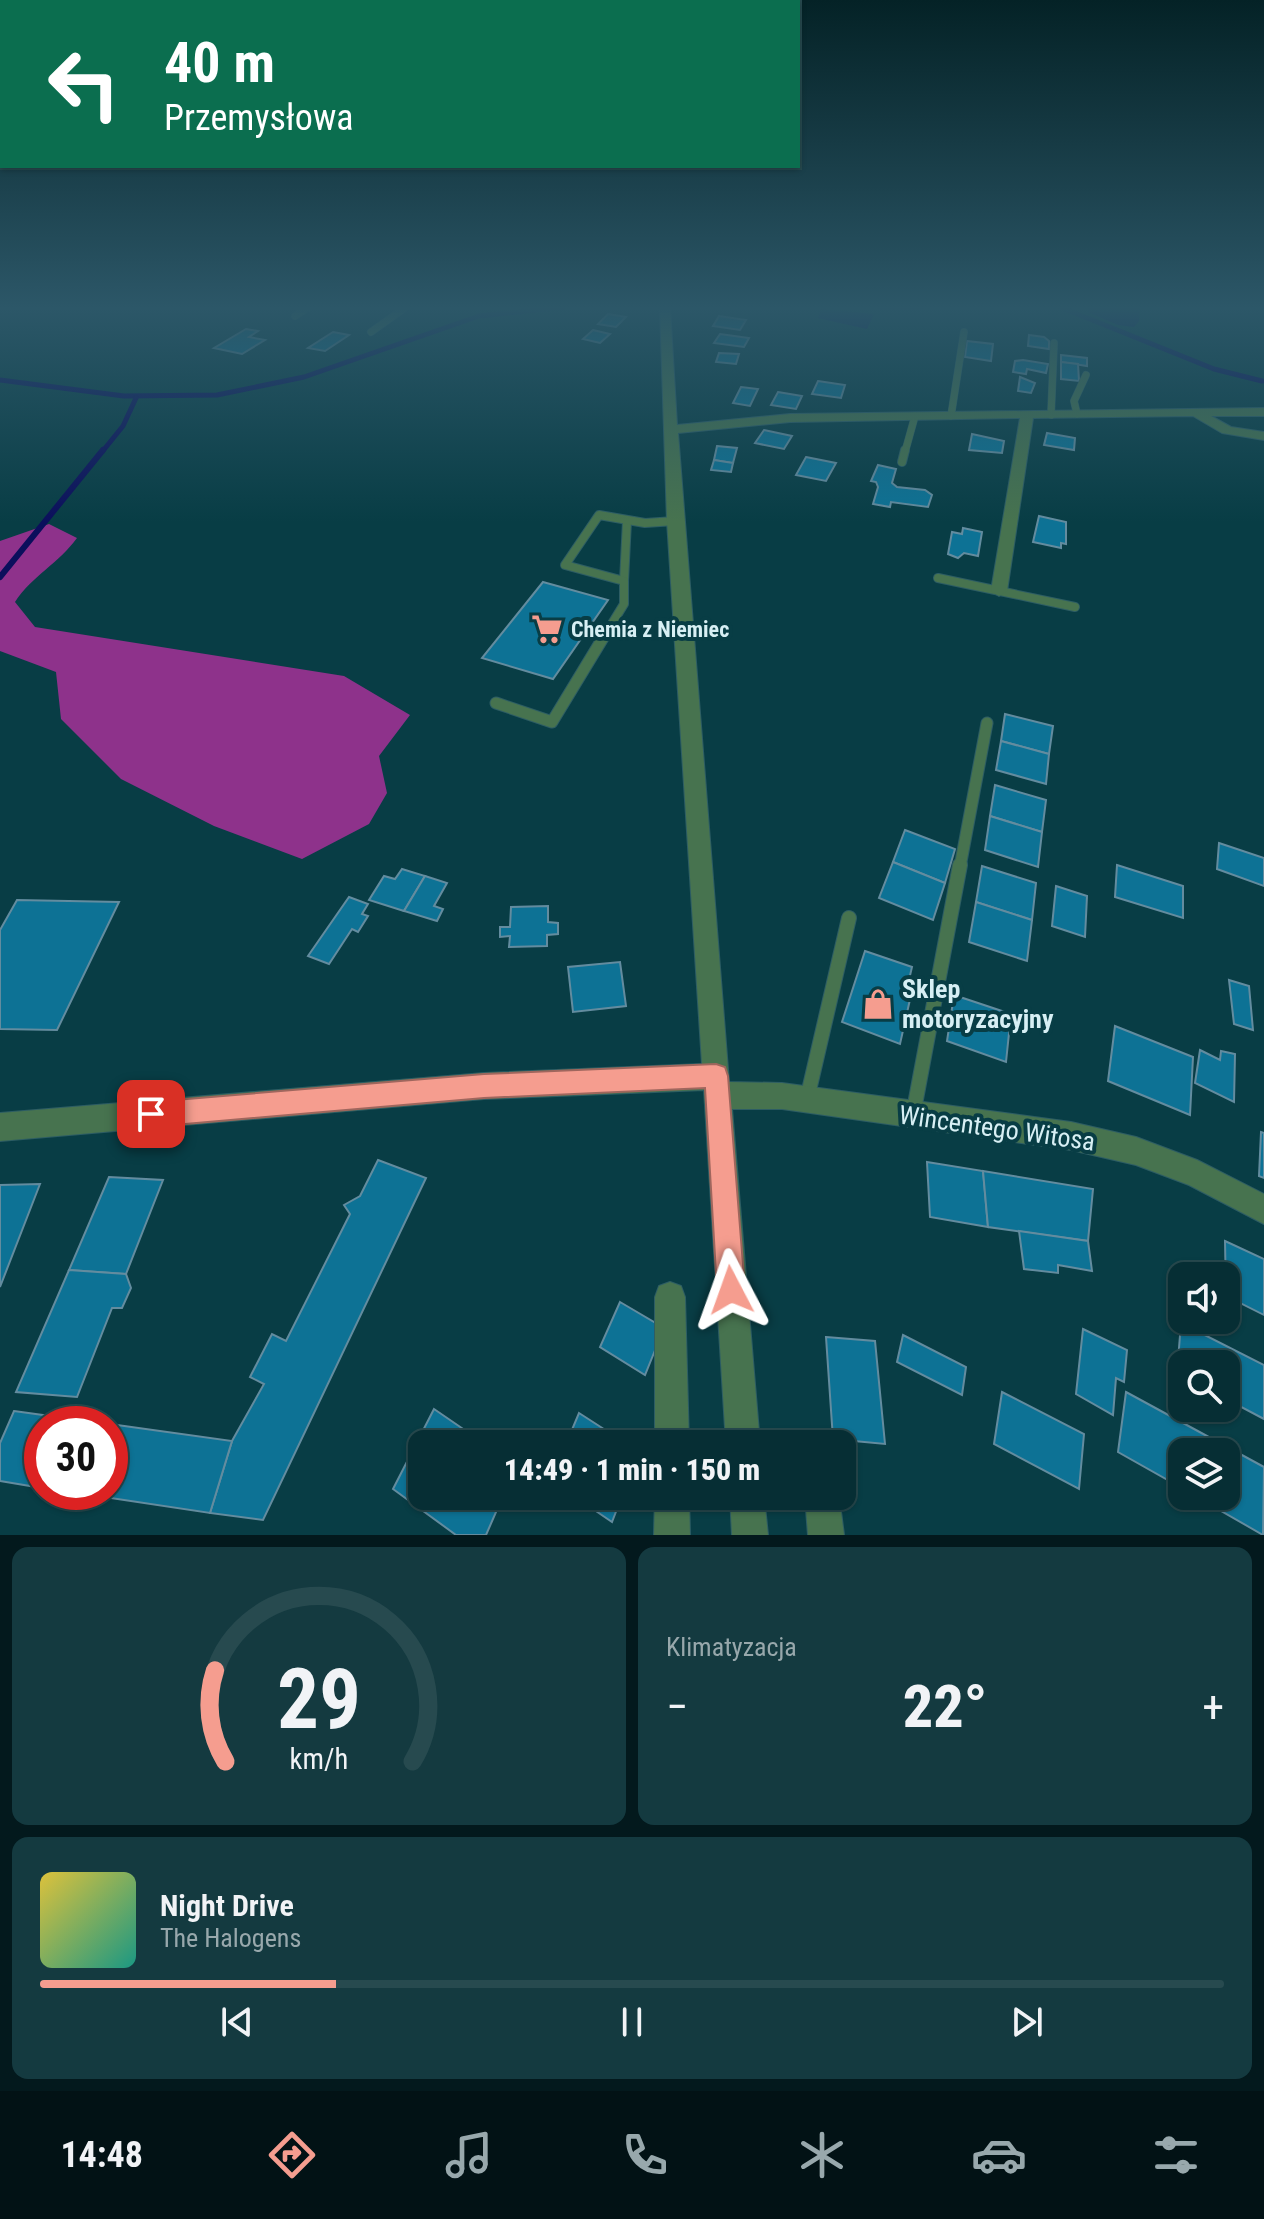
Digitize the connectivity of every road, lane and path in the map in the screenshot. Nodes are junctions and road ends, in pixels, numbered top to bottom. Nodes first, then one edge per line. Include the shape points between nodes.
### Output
1 (667, 379) edge
2 (957, 379) edge
3 (1053, 379) edge
4 (1084, 379) edge
5 (1195, 412) junction
6 (1264, 412) edge
7 (1077, 414) junction
8 (1027, 415) junction
9 (1051, 415) junction
10 (915, 416) junction
11 (951, 416) junction
12 (669, 430) junction
13 (1264, 436) edge
14 (902, 462) dead end
15 (627, 521) junction
16 (675, 521) junction
17 (938, 578) dead end
18 (624, 581) junction
19 (999, 591) junction
20 (1075, 607) dead end
21 (496, 703) dead end
22 (987, 723) dead end
23 (849, 918) dead end
24 (717, 1085) junction
25 (807, 1099) junction
26 (912, 1116) junction
27 (0, 1127) edge
28 (1264, 1210) edge
29 (670, 1297) dead end
30 (672, 1430) edge
31 (742, 1430) edge
32 (672, 1510) edge
33 (748, 1510) edge
34 (823, 1510) edge
35 (672, 1535) edge
36 (750, 1535) edge
37 (826, 1535) edge

1 - 12 street
2 - 11 lane
3 - 9 lane
4 - 7 lane via 1074,401
5 - 6 street
5 - 7 street
5 - 13 street via 1227,430
7 - 9 street
8 - 9 street
8 - 11 street
8 - 19 street
10 - 11 street
10 - 12 street via 790,418
10 - 14 lane
12 - 16 street
15 - 16 lane
15 - 18 lane
15 - 18 lane via 599,515 565,565
16 - 24 street
17 - 19 lane
18 - 21 lane via 624,604 552,722
19 - 20 lane
22 - 26 lane
23 - 25 lane
24 - 25 street, Wincentego Witosa
24 - 27 street, Wincentego Witosa via 484,1086
24 - 31 street
25 - 26 street, Wincentego Witosa
26 - 28 street, Wincentego Witosa via 1071,1136 1136,1151 1197,1174
29 - 30 street
32 - 35 street
33 - 36 street
34 - 37 street

